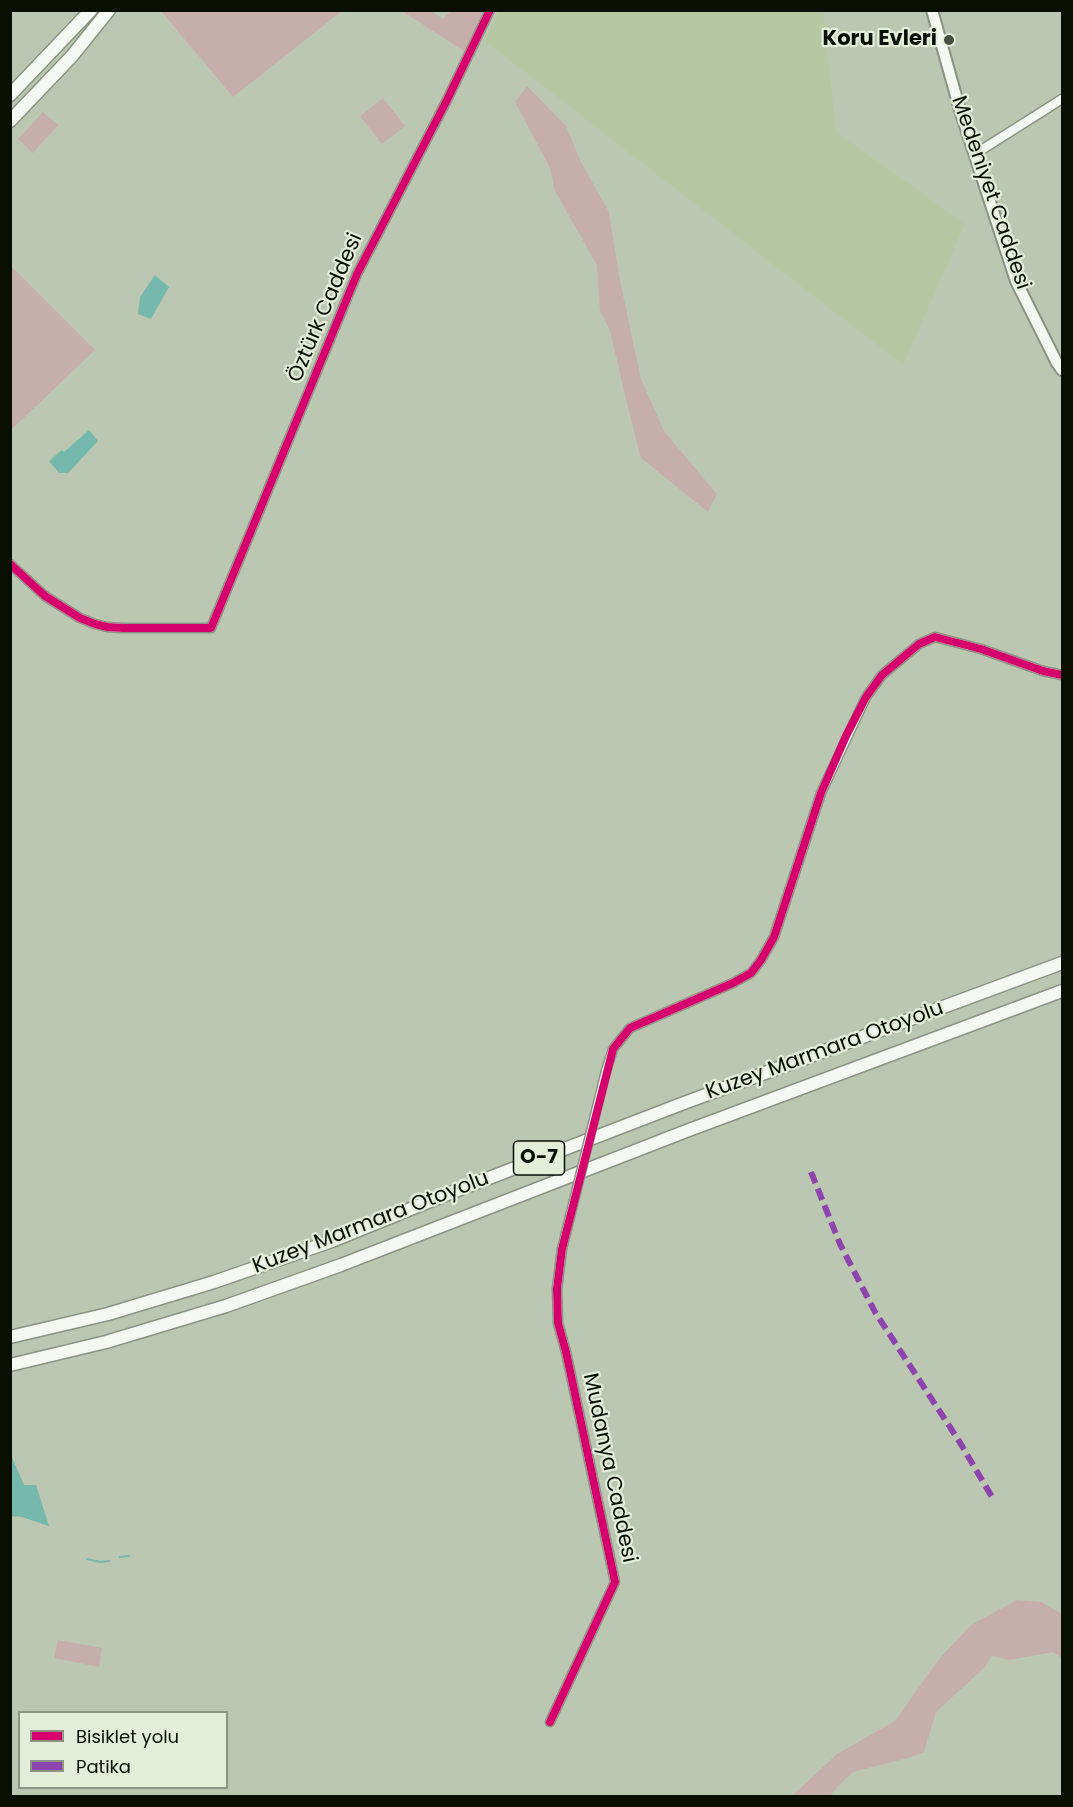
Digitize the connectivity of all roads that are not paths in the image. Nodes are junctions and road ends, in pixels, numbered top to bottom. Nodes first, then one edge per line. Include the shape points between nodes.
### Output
1 (91, 10) edge
2 (109, 10) edge
3 (490, 10) edge
4 (932, 10) edge
5 (10, 95) edge
6 (1062, 99) edge
7 (10, 121) edge
8 (975, 154) junction
9 (1062, 370) edge
10 (10, 564) edge
11 (1062, 675) edge
12 (1062, 963) edge
13 (1062, 991) edge
14 (10, 1338) edge
15 (10, 1365) edge
16 (550, 1722) dead end

1 - 5 highway
2 - 7 highway via 72,56
3 - 10 street, Öztürk Caddesi via 357,274 211,628 123,628 95,624 45,596
4 - 8 main road, Medeniyet Caddesi
6 - 8 street
8 - 9 main road, Medeniyet Caddesi via 1016,281
11 - 16 street, Mudanya Caddesi, bridge via 935,637 919,644 882,675 866,697 821,793 774,937 761,960 733,983 630,1028 613,1049 561,1249 557,1288 558,1323 615,1582
12 - 14 highway, Kuzey Marmara Otoyolu / O-7 via 673,1107 332,1241 108,1314
13 - 15 highway, Kuzey Marmara Otoyolu / O-7 via 237,1302 106,1342

